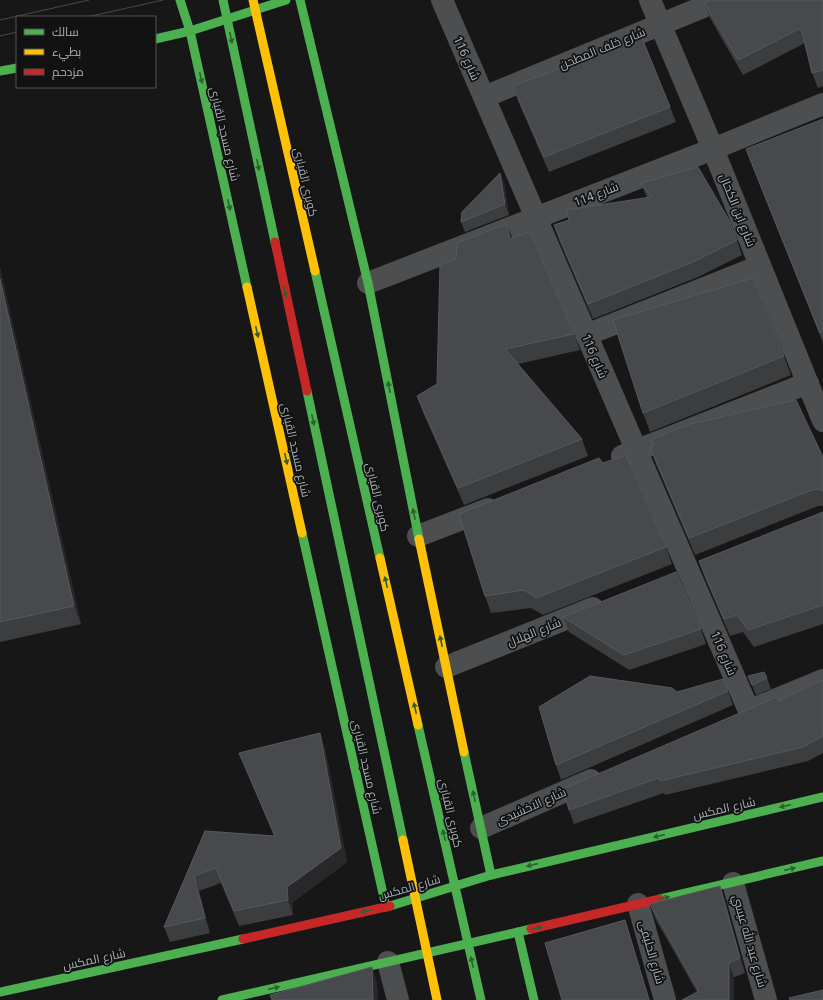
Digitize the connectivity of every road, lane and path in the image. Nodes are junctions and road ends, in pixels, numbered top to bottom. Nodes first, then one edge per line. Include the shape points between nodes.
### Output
1 (180, 0) edge
2 (223, 0) edge
3 (253, 0) edge
4 (286, 0) edge
5 (300, 0) edge
6 (442, 0) edge
7 (650, 0) edge
8 (720, 0) edge
9 (660, 24) junction
10 (190, 31) junction
11 (156, 39) edge
12 (16, 68) edge
13 (0, 71) edge
14 (484, 96) junction
15 (823, 104) edge
16 (713, 149) junction
17 (536, 216) junction
18 (760, 266) junction
19 (368, 283) junction
20 (586, 335) junction
21 (808, 383) junction
22 (823, 421) edge
23 (636, 451) junction
24 (600, 465) edge
25 (506, 502) edge
26 (418, 536) junction
27 (709, 562) edge
28 (681, 574) junction
29 (615, 600) edge
30 (446, 667) junction
31 (823, 680) edge
32 (749, 711) junction
33 (727, 721) edge
34 (611, 771) edge
35 (823, 797) edge
36 (481, 828) junction
37 (823, 861) edge
38 (491, 875) junction
39 (733, 882) junction
40 (638, 904) junction
41 (386, 907) junction
42 (518, 932) junction
43 (388, 962) junction
44 (0, 992) edge
45 (251, 997) edge
46 (222, 1000) edge
47 (398, 1000) edge
48 (437, 1000) edge
49 (481, 1000) edge
50 (534, 1000) edge
51 (665, 1000) edge
52 (766, 1000) edge

1 - 10 main road, شارع مسجد القبارى
2 -> 48 main road, bridge
49 -> 3 main road, كوبرى القبارى, bridge
4 - 10 main road
5 - 19 main road
6 - 14 street, شارع 116
7 - 9 street, شارع ابن الكحال
8 - 9 street, شارع خلف المطحن
9 - 14 street, شارع خلف المطحن
9 - 16 street, شارع ابن الكحال
10 - 11 main road
10 -> 41 main road, شارع مسجد القبارى
12 - 13 main road
14 - 17 street, شارع 116
15 - 16 street, شارع 114
16 - 17 street, شارع 114
16 - 18 street, شارع ابن الكحال
17 - 19 street, شارع 114
17 - 20 street, شارع 116
18 - 20 street
18 - 21 street, شارع ابن الكحال
26 -> 19 main road
20 - 23 street, شارع 116
21 - 22 street, شارع ابن الكحال
21 - 23 street
23 - 24 street
23 - 28 street, شارع 116
25 - 26 street
30 -> 26 main road
27 - 28 street
28 - 32 street, شارع 116
29 - 30 street, شارع الهلال
36 -> 30 main road
31 - 32 street
32 - 33 street
34 - 36 street, شارع الاخشيدى
35 -> 38 main road, شارع المكس
36 - 38 main road
39 -> 37 main road
38 - 41 main road, شارع المكس
40 -> 39 main road
39 - 52 street, شارع عبد الله عيسي
42 -> 40 main road
40 - 51 street, شارع الحليفى
41 -> 44 main road, شارع المكس
42 - 43 main road
42 - 50 main road
45 -> 43 main road
43 - 47 street
45 - 46 main road

